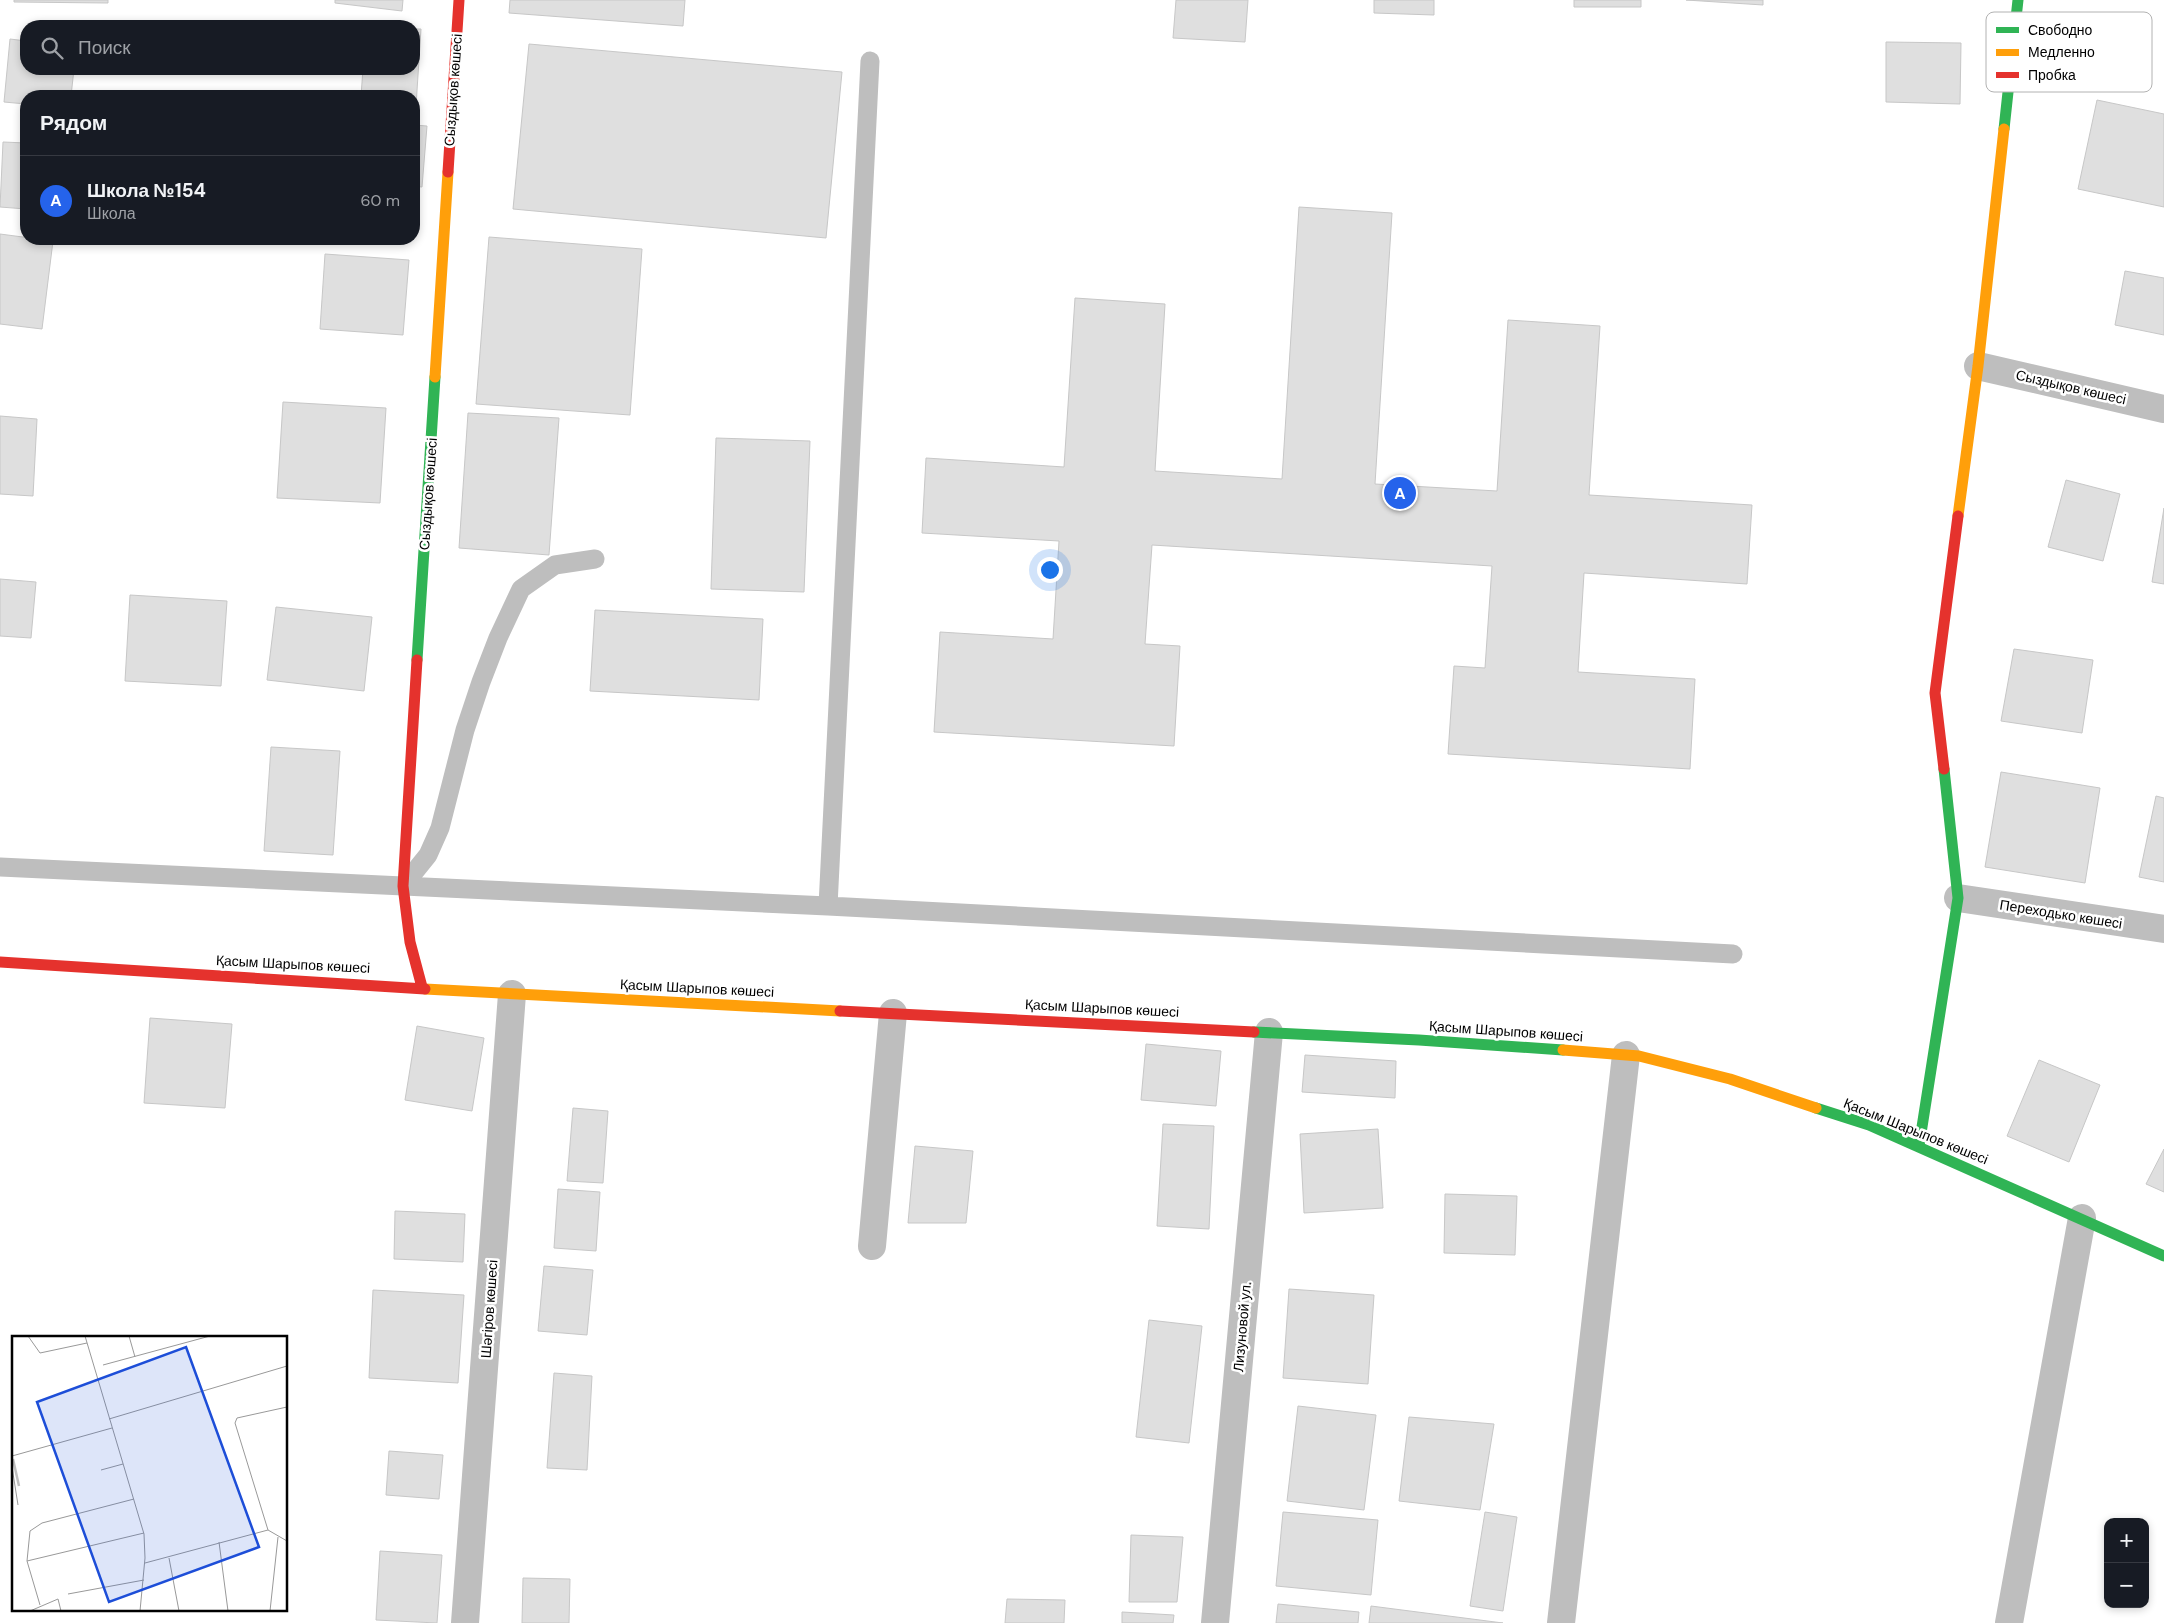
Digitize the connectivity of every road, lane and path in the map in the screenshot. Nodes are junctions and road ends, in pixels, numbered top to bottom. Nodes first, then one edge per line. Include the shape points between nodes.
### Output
1 (458, 0) edge
2 (870, 61) dead end
3 (2008, 92) edge
4 (1978, 366) junction
5 (2164, 409) edge
6 (595, 559) dead end
7 (0, 867) edge
8 (403, 886) junction
9 (1958, 898) junction
10 (828, 906) junction
11 (2164, 929) edge
12 (1733, 954) dead end
13 (0, 962) edge
14 (422, 987) junction
15 (512, 994) junction
16 (893, 1012) junction
17 (1269, 1032) junction
18 (1626, 1055) junction
19 (1919, 1146) junction
20 (2082, 1218) junction
21 (872, 1246) dead end
22 (2164, 1256) edge
23 (465, 1623) edge
24 (1215, 1623) edge
25 (1561, 1623) edge
26 (2009, 1623) edge

1 - 8 street, Сыздықов көшесі
2 - 10 lane
3 - 4 street
4 - 5 street, Сыздықов көшесі
4 - 9 street via 1935,693
6 - 8 lane via 555,565 522,589 478,690 440,828 428,855
7 - 8 lane
8 - 10 lane
8 - 14 street, Сыздықов көшесі via 410,942
9 - 11 street, Переходько көшесі
9 - 19 street
10 - 12 lane
13 - 14 street, Қасым Шарыпов көшесі
14 - 15 street, Қасым Шарыпов көшесі
15 - 16 street, Қасым Шарыпов көшесі
15 - 23 street, Шәгіров көшесі
16 - 17 street, Қасым Шарыпов көшесі
16 - 21 street
17 - 18 street, Қасым Шарыпов көшесі
17 - 24 street, Лизуновой ул.
18 - 19 street, Қасым Шарыпов көшесі via 1730,1079 1870,1125
18 - 25 street
19 - 20 street, Қасым Шарыпов көшесі
20 - 22 street, Қасым Шарыпов көшесі
20 - 26 street

